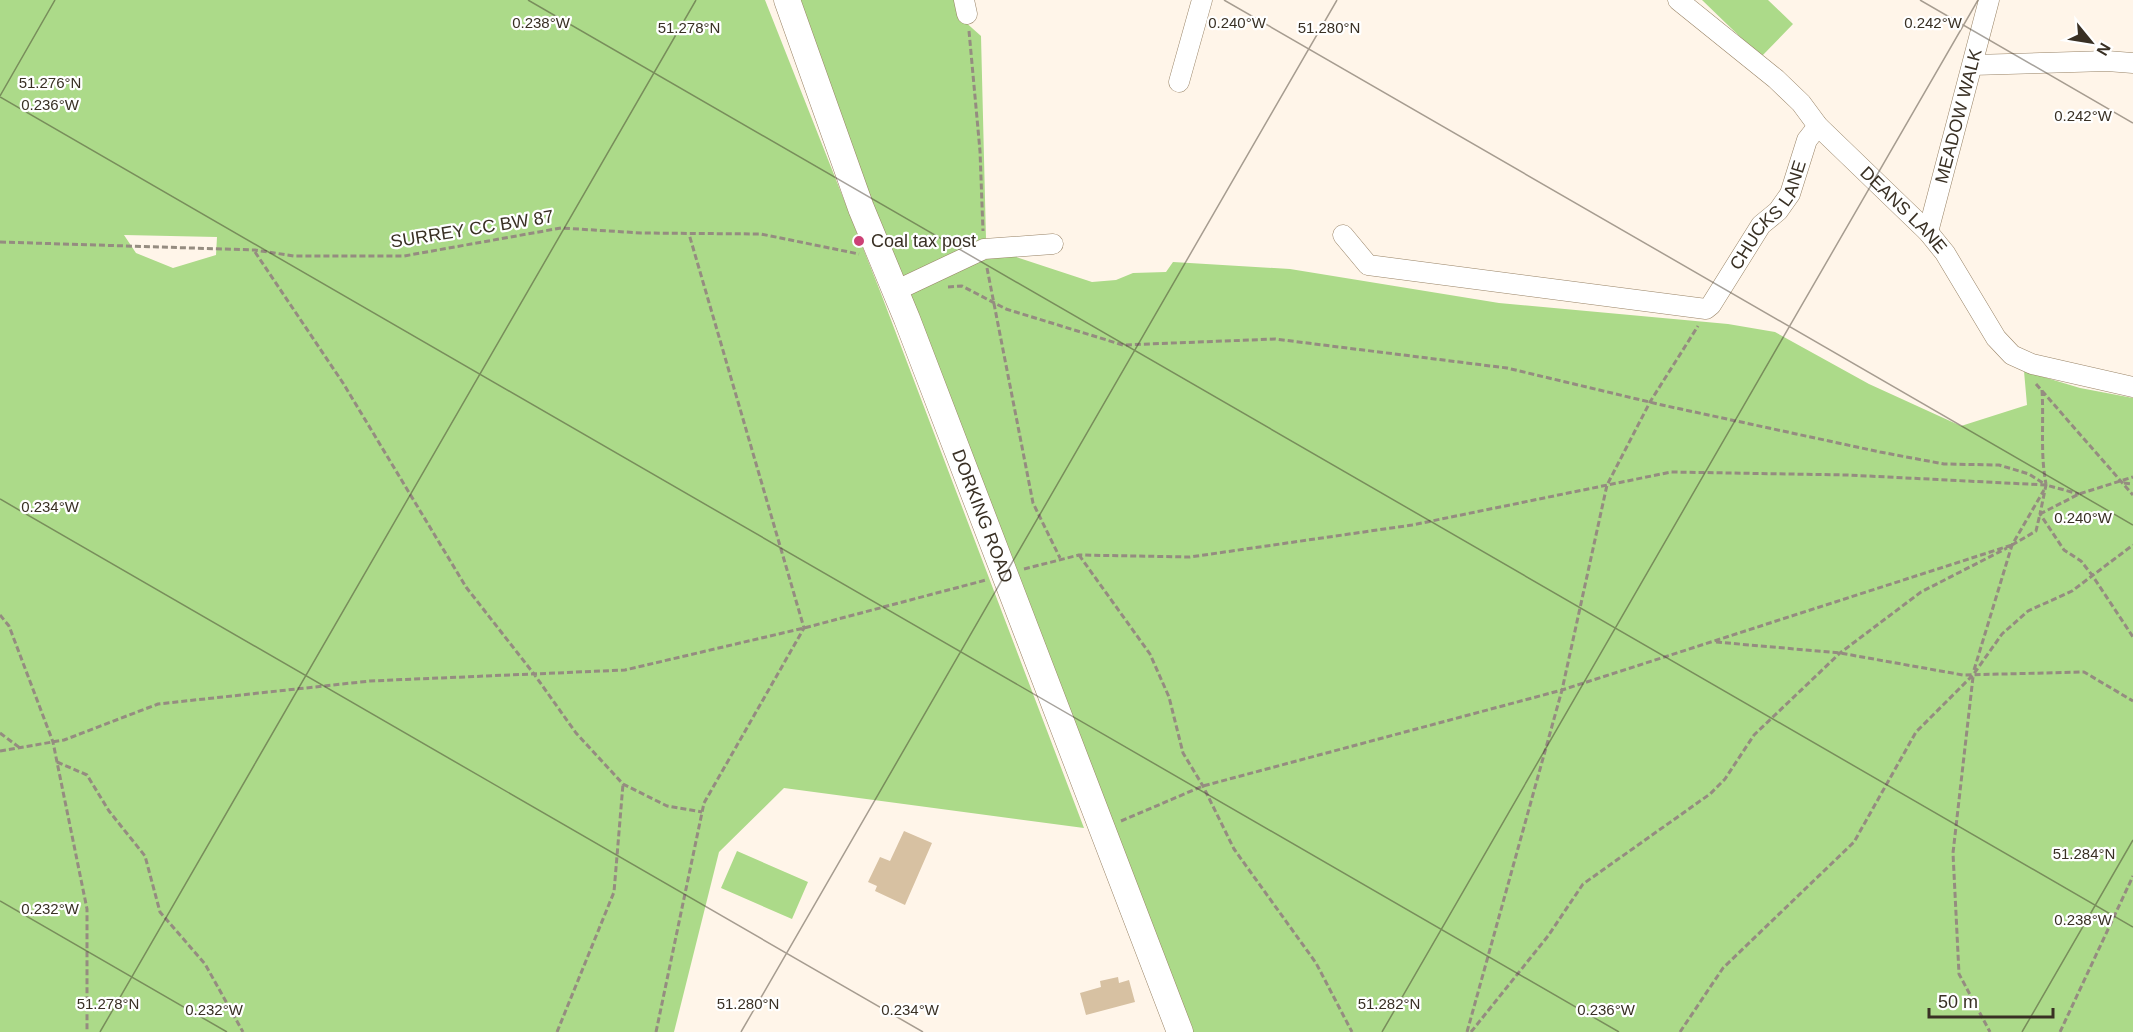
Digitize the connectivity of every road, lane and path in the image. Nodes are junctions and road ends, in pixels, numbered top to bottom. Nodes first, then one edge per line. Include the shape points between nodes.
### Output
1 (787, 0) edge
2 (1202, 0) edge
3 (1678, 0) edge
4 (1989, 0) edge
5 (966, 7) edge
6 (2133, 63) edge
7 (1973, 65) junction
8 (1179, 82) dead end
9 (1818, 126) junction
10 (1928, 232) junction
11 (689, 234) junction
12 (1343, 236) dead end
13 (0, 242) edge
14 (1053, 244) dead end
15 (984, 249) junction
16 (255, 250) junction
17 (866, 261) dead end
18 (940, 288) dead end
19 (895, 291) junction
20 (992, 300) junction
21 (1713, 302) junction
22 (2018, 359) junction
23 (2133, 387) edge
24 (2042, 390) junction
25 (1650, 402) junction
26 (2133, 477) edge
27 (2123, 483) junction
28 (2133, 484) edge
29 (1606, 485) junction
30 (2046, 485) junction
31 (2079, 494) junction
32 (2133, 495) edge
33 (2040, 514) junction
34 (2013, 545) junction
35 (2133, 545) edge
36 (1079, 555) junction
37 (1060, 558) junction
38 (1005, 575) junction
39 (2092, 575) junction
40 (0, 615) edge
41 (804, 628) junction
42 (2133, 637) edge
43 (1714, 642) junction
44 (1840, 653) junction
45 (534, 674) junction
46 (1973, 675) junction
47 (1562, 690) junction
48 (2133, 701) edge
49 (0, 733) edge
50 (52, 742) junction
51 (22, 749) junction
52 (0, 751) edge
53 (57, 762) junction
54 (623, 784) junction
55 (1203, 786) junction
56 (702, 812) junction
57 (1104, 828) junction
58 (2133, 876) edge
59 (87, 1032) edge
60 (243, 1032) edge
61 (557, 1032) edge
62 (656, 1032) edge
63 (1180, 1032) edge
64 (1352, 1032) edge
65 (1469, 1032) edge
66 (1680, 1032) edge
67 (1990, 1032) edge
68 (2060, 1032) edge

1 - 19 main road, DORKING ROAD
2 - 8 street
3 - 9 street, DEANS LANE via 1776,79
4 - 7 street, MEADOW WALK
5 - 15 path via 980,151
6 - 7 street
7 - 10 street, MEADOW WALK
9 - 10 street, DEANS LANE
9 - 21 street, CHUCKS LANE via 1807,140 1790,194 1761,225
10 - 22 street, DEANS LANE via 1996,338
11 - 16 path, SURREY CC BW 87 via 561,228 404,256 294,256
11 - 17 path, SURREY CC BW 87 via 761,234 859,254
11 - 41 path
12 - 21 street via 1368,265 1701,309 1709,308
13 - 16 path, SURREY CC BW 87
14 - 15 street
15 - 19 street
15 - 20 path
16 - 45 path via 343,383 466,587
18 - 20 path via 962,286
19 - 38 main road, DORKING ROAD
20 - 25 path via 1006,309 1123,345 1275,339 1507,368
20 - 37 path via 1033,503
21 - 25 path
22 - 23 street, DEANS LANE
22 - 24 path
24 - 27 path
24 - 30 path via 2041,458
25 - 29 path
25 - 30 path via 1944,464 1999,465 2029,474
26 - 27 path
27 - 28 path
27 - 31 path
27 - 32 path
29 - 30 path via 1671,472 1848,475
29 - 36 path via 1412,525 1190,557
29 - 47 path
30 - 31 path
30 - 33 path
30 - 34 path
31 - 33 path
33 - 34 path via 2036,531
33 - 39 path via 2064,550 2081,561
34 - 43 path
34 - 44 path via 1921,592
34 - 46 path
35 - 39 path
36 - 37 path
36 - 55 path via 1150,654 1169,697 1183,753
37 - 38 path
38 - 41 path
38 - 57 main road, DORKING ROAD
39 - 42 path
39 - 46 path via 2072,591 2028,611 2002,634
40 - 50 path via 9,626
41 - 45 path via 625,670
41 - 56 path
43 - 44 path
43 - 47 path
44 - 46 path
44 - 65 path via 1754,735 1725,779 1710,794 1583,884 1548,936
45 - 50 path via 370,681 158,704
45 - 54 path via 576,733
46 - 48 path via 2084,672
46 - 66 path via 1916,732 1854,842 1723,968
46 - 67 path via 1953,853 1959,974
47 - 55 path
47 - 65 path
49 - 51 path
50 - 51 path
50 - 53 path
51 - 52 path
53 - 59 path via 87,909
53 - 60 path via 87,775 109,811 145,856 160,912 206,964
54 - 56 path via 667,806
54 - 61 path via 614,892
55 - 57 path
55 - 64 path via 1234,849 1316,963
56 - 62 path
57 - 63 main road, DORKING ROAD
58 - 68 path

